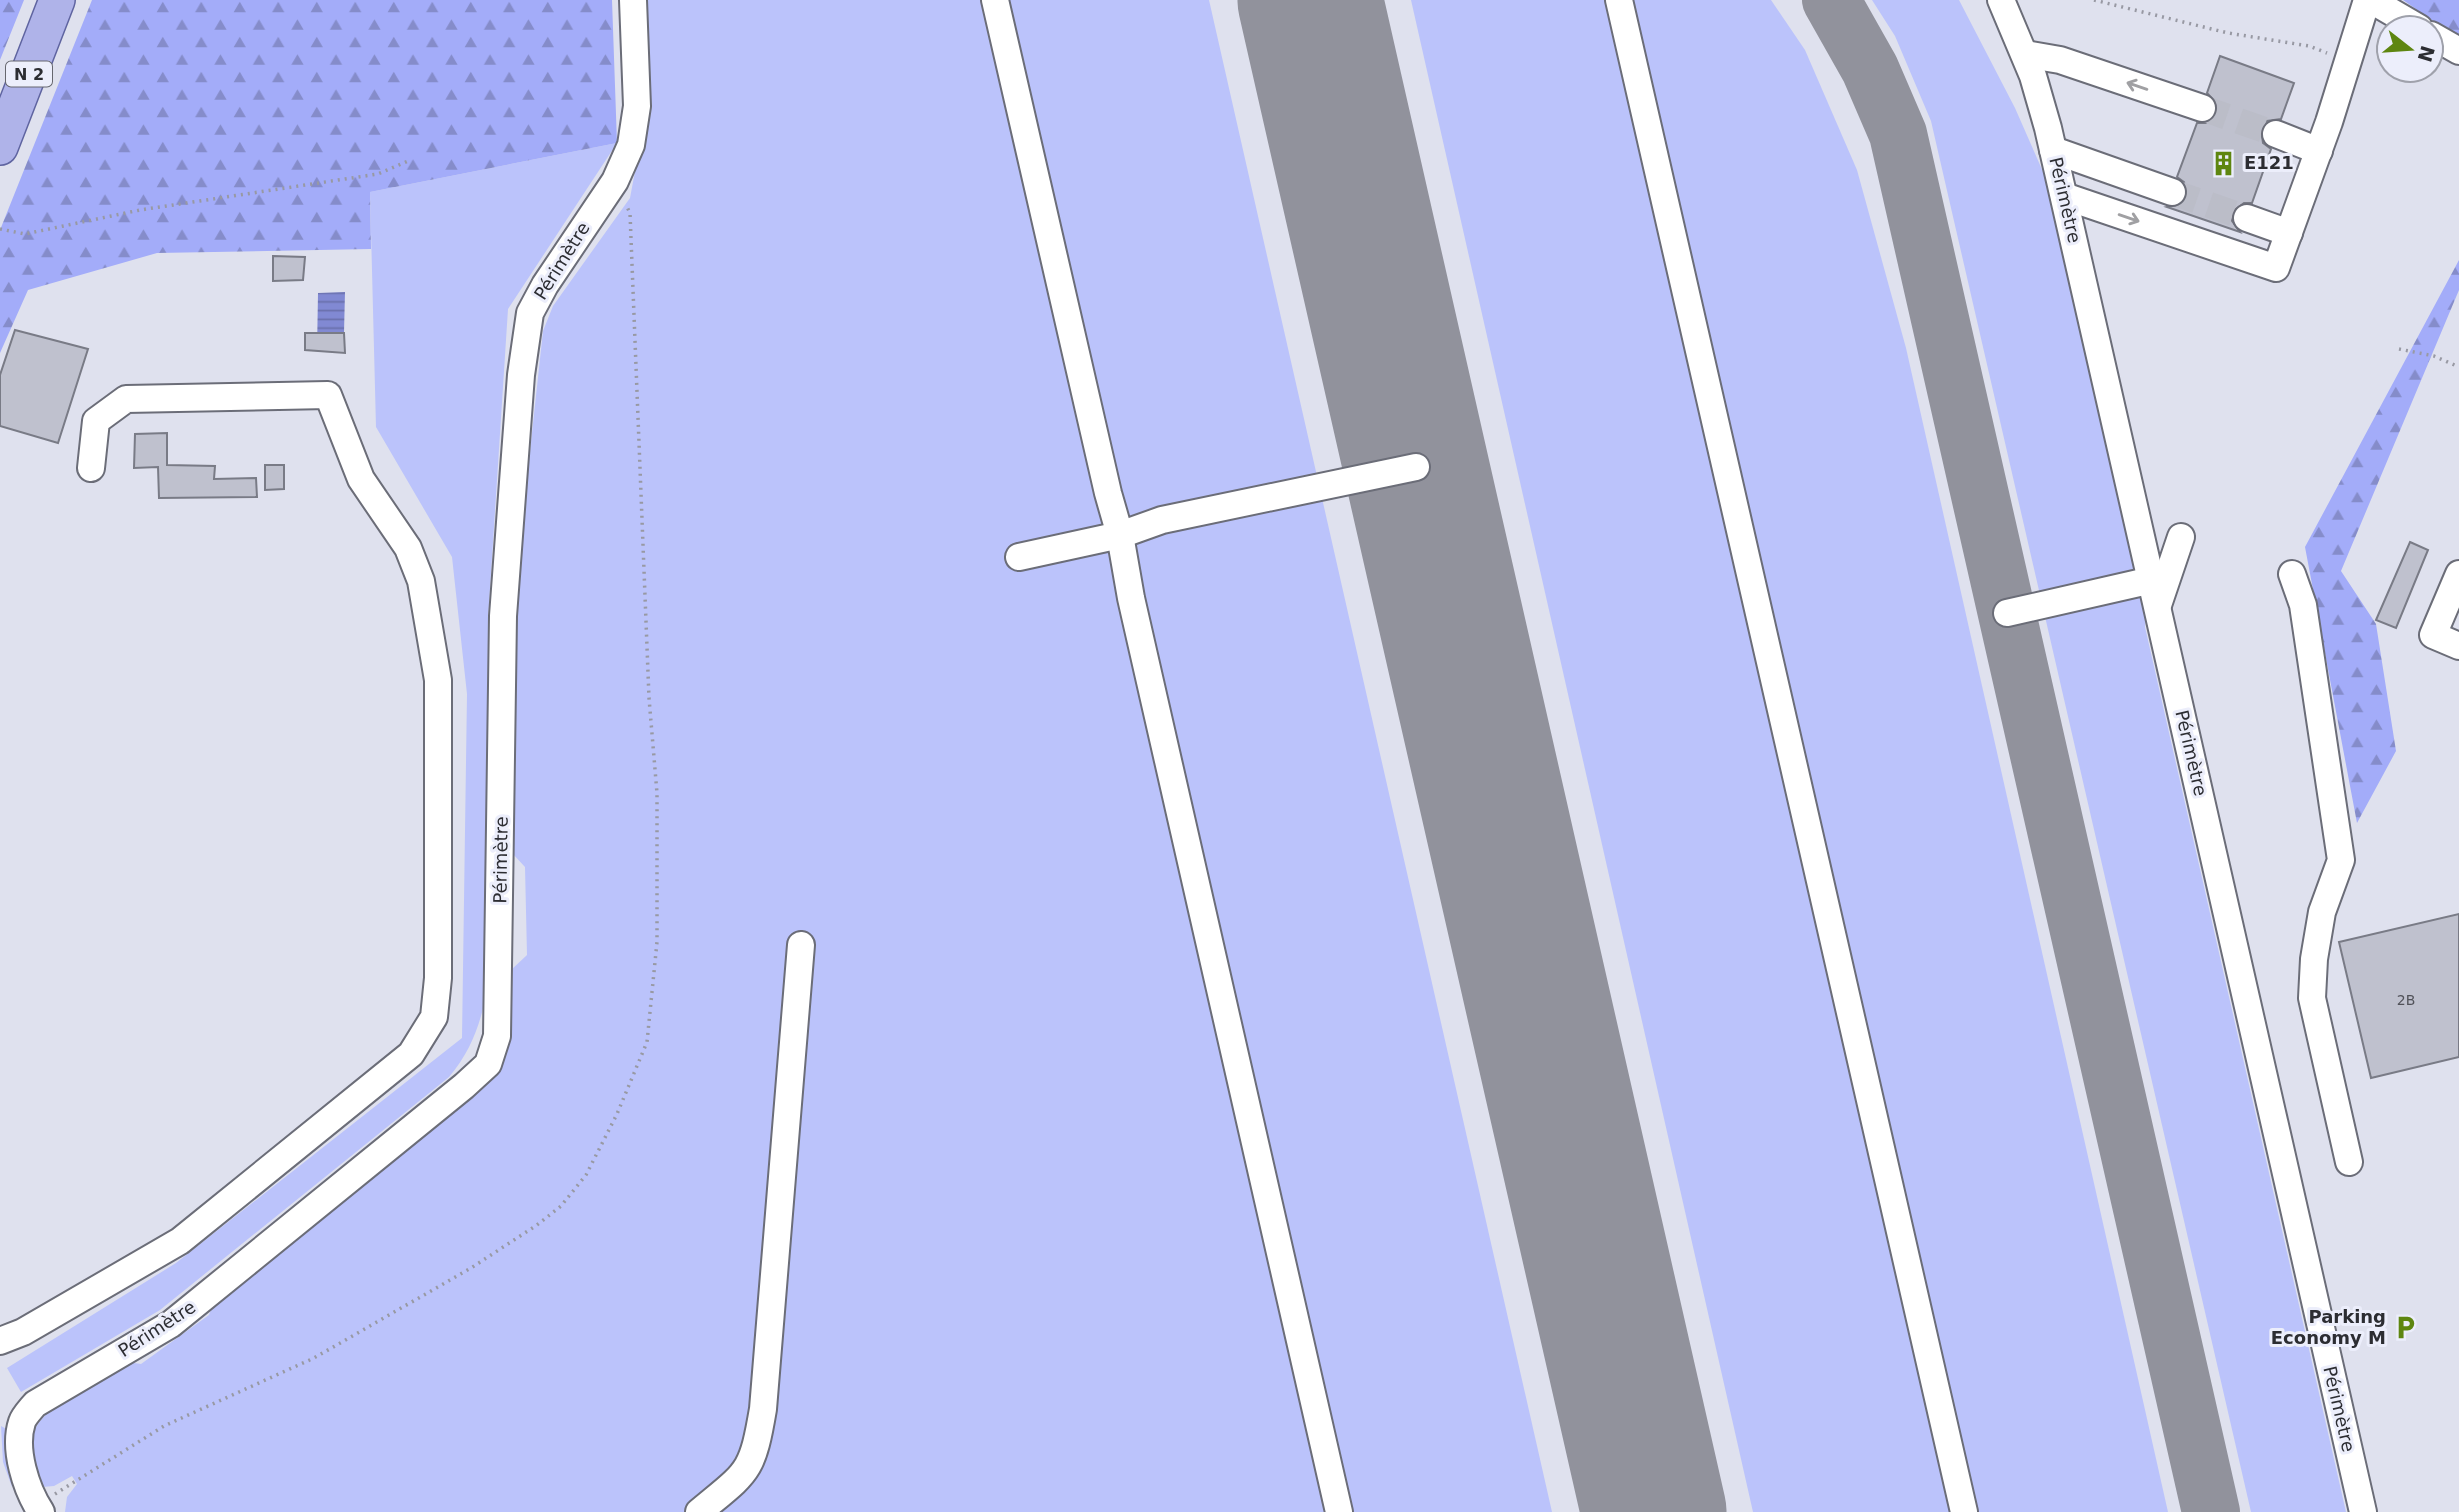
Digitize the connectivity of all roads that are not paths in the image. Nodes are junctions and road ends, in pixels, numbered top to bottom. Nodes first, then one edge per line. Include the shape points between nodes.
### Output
1 (57, 0) edge
2 (633, 0) edge
3 (996, 0) edge
4 (1619, 0) edge
5 (2001, 0) edge
6 (2369, 0) edge
7 (2394, 14) edge
8 (2025, 54) junction
9 (2202, 108) tunnel mouth
10 (2276, 134) tunnel mouth
11 (0, 147) edge
12 (2053, 150) junction
13 (2319, 151) junction
14 (2172, 192) tunnel mouth
15 (2064, 196) junction
16 (2247, 218) tunnel mouth
17 (2289, 233) junction
18 (1416, 467) dead end
19 (91, 468) dead end
20 (1120, 534) junction
21 (2181, 537) dead end
22 (1019, 557) dead end
23 (2292, 574) dead end
24 (2459, 574) edge
25 (2155, 593) junction
26 (2007, 613) dead end
27 (2459, 646) edge
28 (801, 945) dead end
29 (2349, 1162) dead end
30 (0, 1341) edge
31 (11, 1419) edge
32 (35, 1510) edge
33 (699, 1512) edge
34 (1339, 1512) edge
35 (1964, 1512) edge
36 (2363, 1512) edge

1 - 11 main road, N 2
2 - 31 lane, Périmètre via 637,106 631,145 615,181 530,313 521,375 503,617 497,1036 488,1063 172,1324
3 - 20 lane
4 - 35 lane
5 - 8 lane, Périmètre
6 - 7 lane
6 - 13 lane
9 -> 8 lane via 2060,60
8 - 12 lane, Périmètre
10 - 13 lane
12 - 14 lane
12 - 15 lane, Périmètre
13 - 17 lane
15 -> 17 lane via 2276,268
15 - 25 lane, Périmètre
16 - 17 lane
18 - 20 lane via 1162,520
19 - 30 lane via 96,421 125,399 328,395 361,479 408,548 421,581 438,680 434,1017 411,1054 180,1241
20 - 22 lane
20 - 34 lane
21 - 25 lane
23 - 29 lane via 2303,605 2341,860 2322,912 2312,998
24 - 27 lane via 2433,635
25 - 26 lane
25 - 36 lane, Périmètre
28 - 33 lane via 756,1454 747,1471
31 - 32 lane, Périmètre

